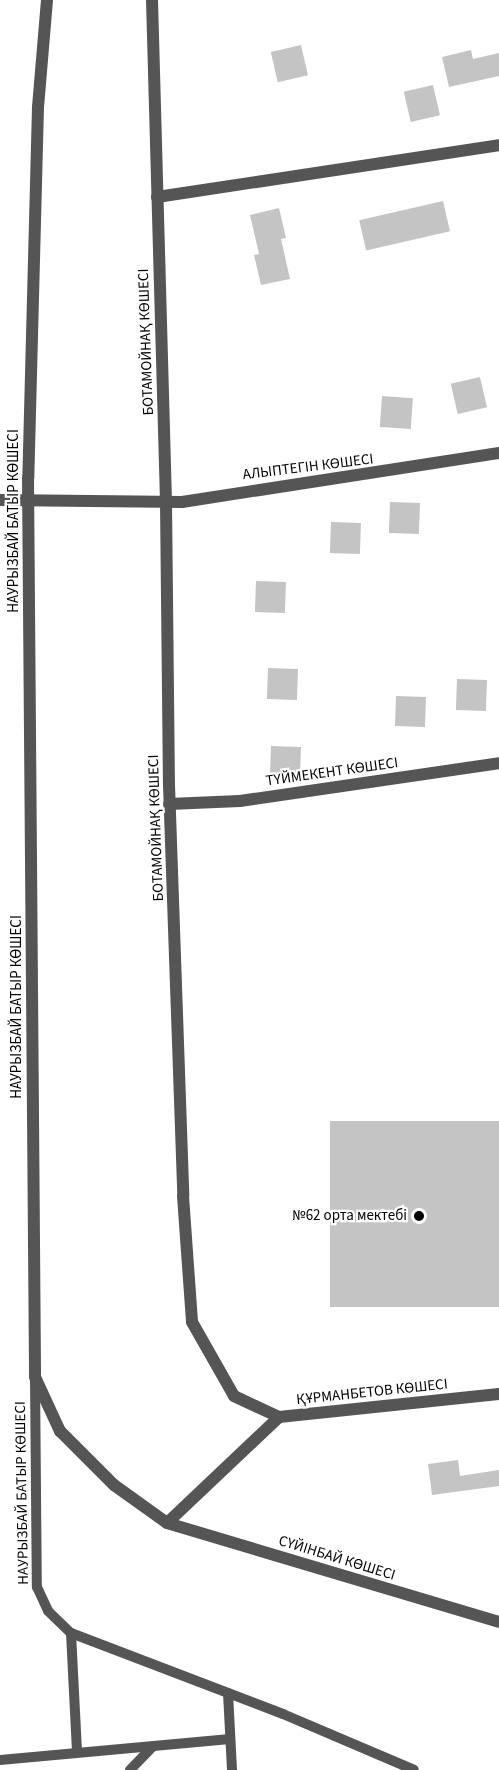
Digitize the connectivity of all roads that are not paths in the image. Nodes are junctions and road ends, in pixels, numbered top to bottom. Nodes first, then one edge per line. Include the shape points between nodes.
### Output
1 (48, 0) edge
2 (152, 0) edge
3 (499, 145) edge
4 (157, 197) junction
5 (499, 453) edge
6 (0, 500) edge
7 (28, 500) junction
8 (166, 502) junction
9 (499, 763) edge
10 (170, 804) junction
11 (34, 1377) junction
12 (499, 1394) edge
13 (279, 1417) junction
14 (167, 1523) junction
15 (499, 1622) edge
16 (71, 1633) junction
17 (228, 1693) junction
18 (230, 1739) junction
19 (153, 1746) junction
20 (77, 1752) junction
21 (0, 1760) edge
22 (130, 1770) edge
23 (232, 1770) edge
24 (414, 1770) edge

1 - 7 street, НАУРЫЗБАЙ БАТЫР КӨШЕСІ via 38,107
2 - 4 street, БОТАМОЙНАҚ КӨШЕСІ
3 - 4 street
4 - 8 street, БОТАМОЙНАҚ КӨШЕСІ
5 - 8 street, АЛЫПТЕГІН КӨШЕСІ via 325,482
6 - 7 street, АЛЫПТЕГІН КӨШЕСІ
7 - 8 street, АЛЫПТЕГІН КӨШЕСІ
7 - 11 street, НАУРЫЗБАЙ БАТЫР КӨШЕСІ
8 - 10 street, БОТАМОЙНАҚ КӨШЕСІ
9 - 10 street, ТҮЙМЕКЕНТ КӨШЕСІ via 240,801
10 - 13 street, БОТАМОЙНАҚ КӨШЕСІ via 183,1196 192,1322 234,1396
11 - 14 street via 60,1431 114,1485
11 - 16 lane, НАУРЫЗБАЙ БАТЫР КӨШЕСІ via 37,1587 48,1611
12 - 13 street, ҚҰРМАНБЕТОВ КӨШЕСІ
13 - 14 street, ҚҰРМАНБЕТОВ КӨШЕСІ
14 - 15 street, СҮЙІНБАЙ КӨШЕСІ
16 - 17 lane, НАУРЫЗБАЙ БАТЫР КӨШЕСІ
16 - 20 lane
17 - 18 lane
17 - 24 lane, НАУРЫЗБАЙ БАТЫР КӨШЕСІ
18 - 19 lane
18 - 23 lane
19 - 20 lane
19 - 22 lane
20 - 21 lane

